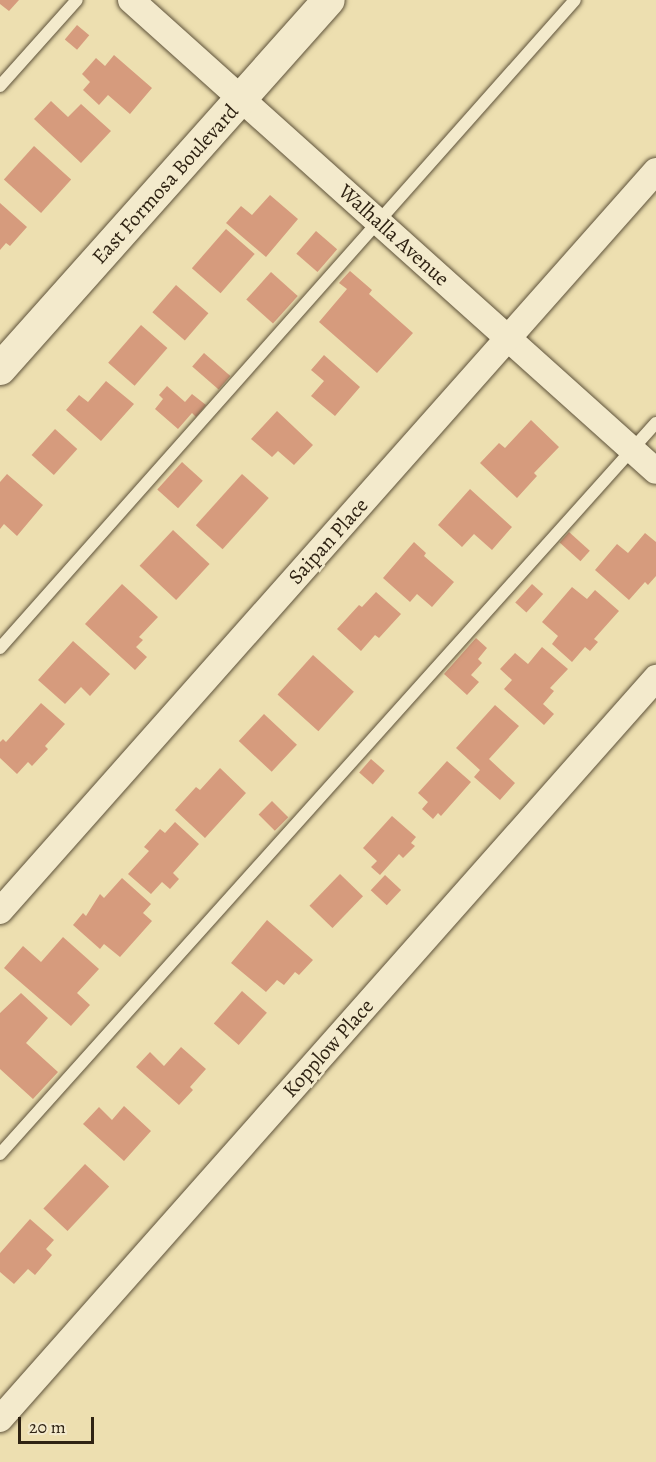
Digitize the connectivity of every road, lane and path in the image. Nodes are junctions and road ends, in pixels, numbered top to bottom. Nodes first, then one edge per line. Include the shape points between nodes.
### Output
1 (76, 0) edge
2 (131, 0) edge
3 (329, 0) edge
4 (575, 0) edge
5 (0, 86) edge
6 (242, 99) junction
7 (656, 171) edge
8 (378, 221) junction
9 (508, 338) junction
10 (0, 369) edge
11 (656, 423) edge
12 (633, 450) junction
13 (656, 471) edge
14 (0, 648) edge
15 (656, 678) edge
16 (0, 911) edge
17 (0, 1154) edge
18 (0, 1419) edge

1 - 5 lane
2 - 6 street, Walhalla Avenue
3 - 6 street, East Formosa Boulevard
4 - 8 lane
6 - 8 street, Walhalla Avenue
6 - 10 street, East Formosa Boulevard
7 - 9 street, Saipan Place
8 - 9 street, Walhalla Avenue
8 - 14 lane
9 - 12 street, Walhalla Avenue
9 - 16 street, Saipan Place
11 - 12 lane
12 - 13 street, Walhalla Avenue
12 - 17 lane
15 - 18 street, Kopplow Place

